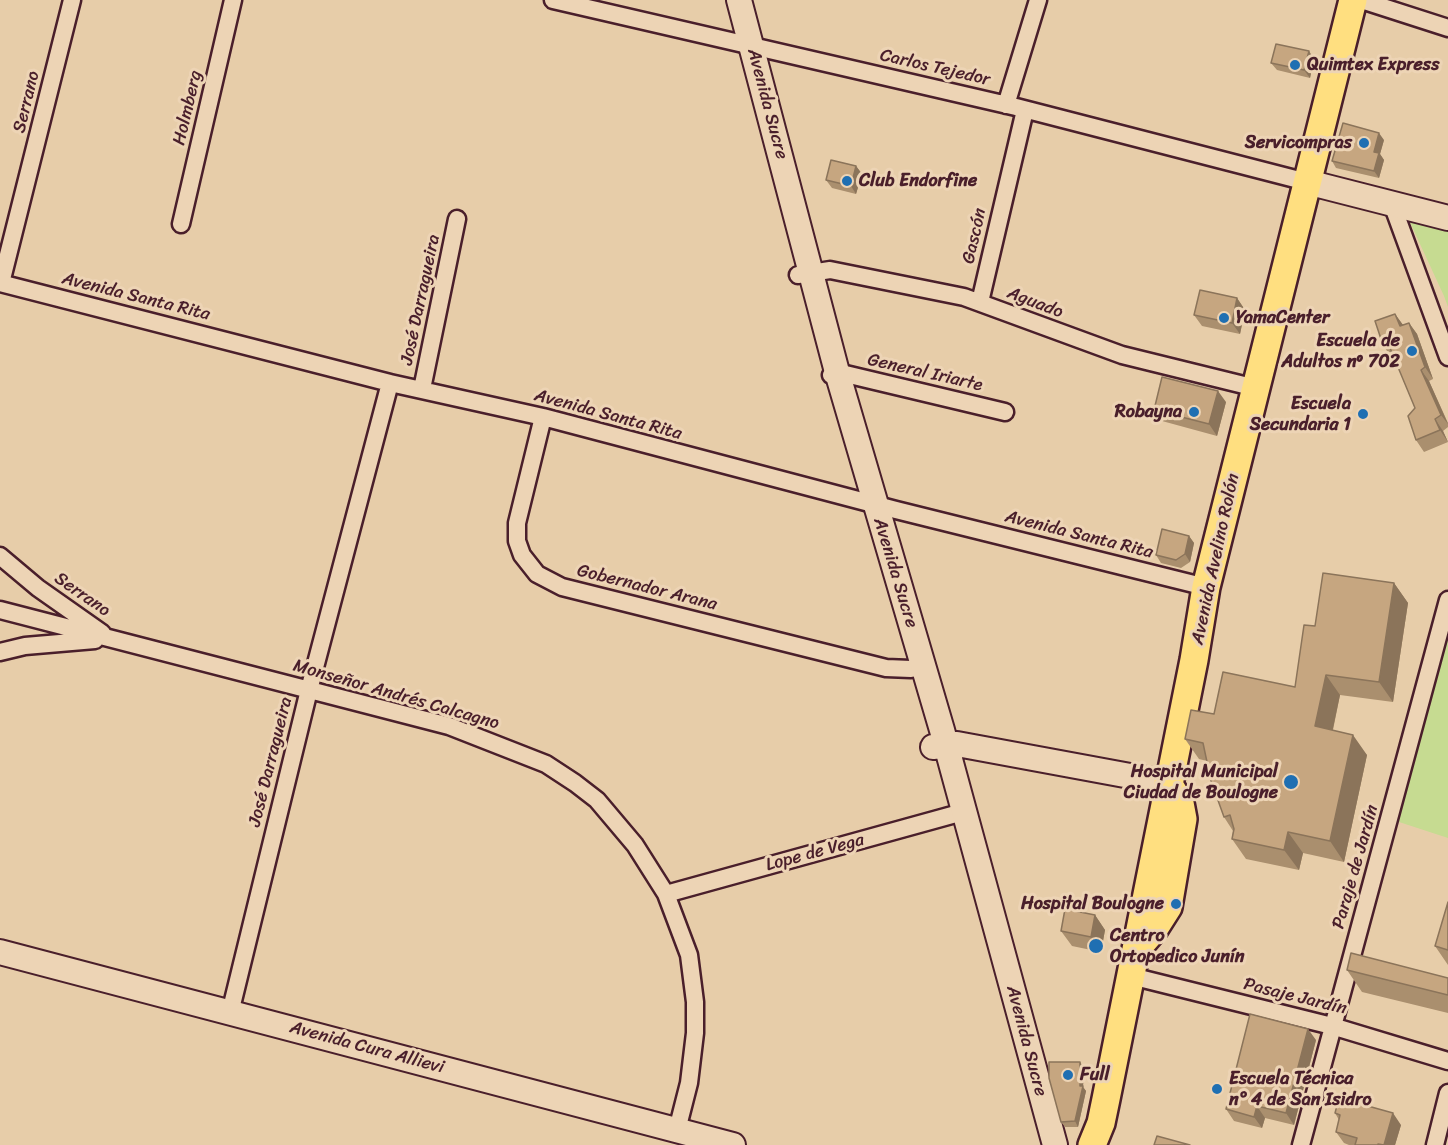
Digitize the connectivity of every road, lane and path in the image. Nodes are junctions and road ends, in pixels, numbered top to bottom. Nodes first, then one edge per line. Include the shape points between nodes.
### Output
1 (72, 0) edge
2 (233, 0) edge
3 (553, 0) edge
4 (726, 0) edge
5 (739, 0) edge
6 (1038, 0) edge
7 (1353, 0) edge
8 (1361, 0) edge
9 (1448, 28) edge
10 (744, 45) junction
11 (1006, 105) junction
12 (1025, 110) junction
13 (1307, 182) junction
14 (1392, 204) junction
15 (1448, 218) edge
16 (457, 219) dead end
17 (181, 224) dead end
18 (805, 274) junction
19 (1, 283) edge
20 (980, 302) junction
21 (1448, 357) edge
22 (832, 374) junction
23 (390, 382) junction
24 (1256, 388) junction
25 (422, 389) junction
26 (1005, 412) dead end
27 (543, 417) junction
28 (868, 503) junction
29 (0, 556) edge
30 (1206, 587) junction
31 (1448, 600) edge
32 (0, 610) edge
33 (111, 639) junction
34 (0, 652) edge
35 (911, 669) junction
36 (309, 690) junction
37 (939, 745) junction
38 (1168, 783) junction
39 (957, 814) junction
40 (666, 894) junction
41 (0, 952) edge
42 (1133, 964) junction
43 (230, 1012) junction
44 (1332, 1026) junction
45 (1448, 1061) edge
46 (1448, 1093) edge
47 (677, 1130) junction
48 (1098, 1138) edge
49 (733, 1145) edge
50 (1041, 1145) edge
51 (1055, 1145) edge
52 (1301, 1145) edge
53 (1435, 1145) edge

1 - 19 street, Serrano
2 - 17 street, Holmberg
3 - 10 street, Carlos Tejedor
4 - 10 main road, Avenida Sucre
5 - 10 main road, Avenida Sucre
6 - 11 street
7 - 13 main road, Avenida Avelino Rolón
8 - 9 street
10 - 11 street, Carlos Tejedor
10 - 18 main road, Avenida Sucre
11 - 12 street, Carlos Tejedor
12 - 13 street, Carlos Tejedor
12 - 20 street, Gascón
13 - 14 main road
13 - 24 main road, Avenida Avelino Rolón
14 - 15 main road
14 - 21 street
16 - 25 street, José Darragueira
18 - 20 street, Aguado via 830,270
18 - 22 main road, Avenida Sucre
19 - 23 street, Avenida Santa Rita
20 - 24 street, Aguado via 1122,355
22 - 26 street, General Iriarte
22 - 28 main road, Avenida Sucre
23 - 25 street, Avenida Santa Rita
23 - 36 street, José Darragueira
24 - 30 main road, Avenida Avelino Rolón
25 - 27 street, Avenida Santa Rita
27 - 28 street, Avenida Santa Rita
27 - 35 street, Gobernador Arana via 516,523 522,555 537,574 574,590 886,668
28 - 30 street, Avenida Santa Rita
28 - 35 main road, Avenida Sucre
28 - 37 main road, Avenida Sucre
29 - 33 street, Serrano
30 - 38 main road, Avenida Avelino Rolón
31 - 44 street, Paraje de Jardín
32 - 33 street, Monseñor Andrés Calcagno
33 - 34 street, Serrano
33 - 36 street, Monseñor Andrés Calcagno
35 - 37 main road, Avenida Sucre
36 - 40 street, Monseñor Andrés Calcagno via 449,726 546,764 597,800 635,845
36 - 43 street, José Darragueira
37 - 38 main road
37 - 39 main road, Avenida Sucre
38 - 42 main road, Avenida Avelino Rolón
39 - 40 street, Lope de Vega
39 - 50 main road, Avenida Sucre
39 - 51 main road, Avenida Sucre
40 - 47 street, Monseñor Andrés Calcagno via 688,955 695,1002 693,1060
41 - 43 main road, Avenida Cura Allievi
42 - 44 street, Pasaje Jardín
42 - 48 main road, Avenida Avelino Rolón
43 - 47 main road, Avenida Cura Allievi
44 - 45 street, Pasaje Jardín
44 - 52 street, Paraje de Jardín
46 - 53 street
47 - 49 main road, Avenida Cura Allievi

